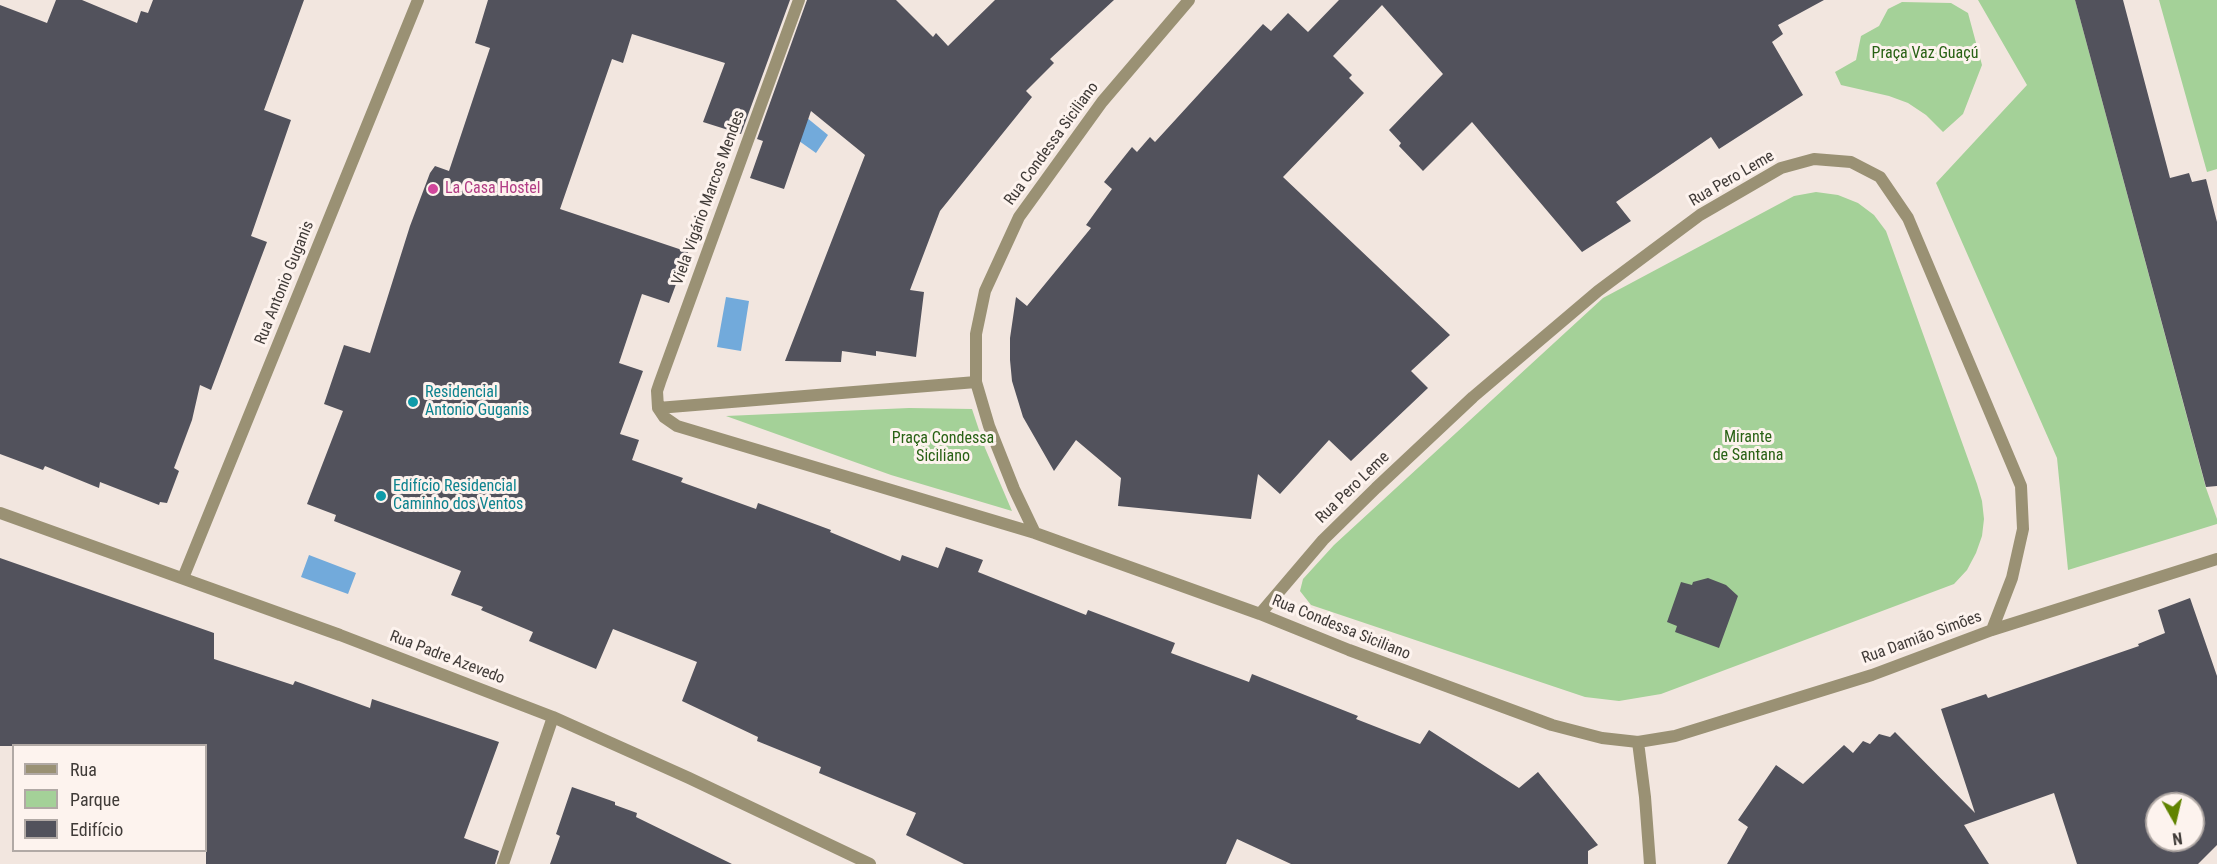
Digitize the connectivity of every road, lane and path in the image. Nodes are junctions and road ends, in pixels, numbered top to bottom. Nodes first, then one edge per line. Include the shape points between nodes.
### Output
1 (418, 0) edge
2 (799, 0) edge
3 (1189, 0) edge
4 (976, 382) junction
5 (658, 408) junction
6 (0, 513) edge
7 (1035, 533) junction
8 (2217, 559) edge
9 (183, 578) junction
10 (1260, 614) junction
11 (1992, 630) junction
12 (553, 717) junction
13 (1638, 742) junction
14 (502, 864) edge
15 (870, 864) edge
16 (1650, 864) edge

1 - 9 street, Rua Antonio Guganis
2 - 5 street, Viela Vigário Marcos Mendes via 660,382
3 - 4 street, Rua Condessa Siciliano via 1102,102 1019,217 986,291 976,334
4 - 5 street
4 - 7 street, Rua Condessa Siciliano via 989,426
5 - 7 street, Rua Condessa Siciliano via 677,426
6 - 9 street, Rua Padre Azevedo
7 - 10 street, Rua Condessa Siciliano
8 - 11 street, Rua Damião Simões
9 - 12 street, Rua Padre Azevedo
10 - 11 street, Rua Pero Leme via 1323,540 1376,488 1473,397 1598,291 1700,215 1781,168 1814,159 1851,162 1880,177 1908,218 2021,486 2023,529 2012,578
10 - 13 street, Rua Condessa Siciliano via 1551,725
11 - 13 street, Rua Damião Simões via 1872,675 1676,736
12 - 14 street
12 - 15 street, Rua Padre Azevedo
13 - 16 street

